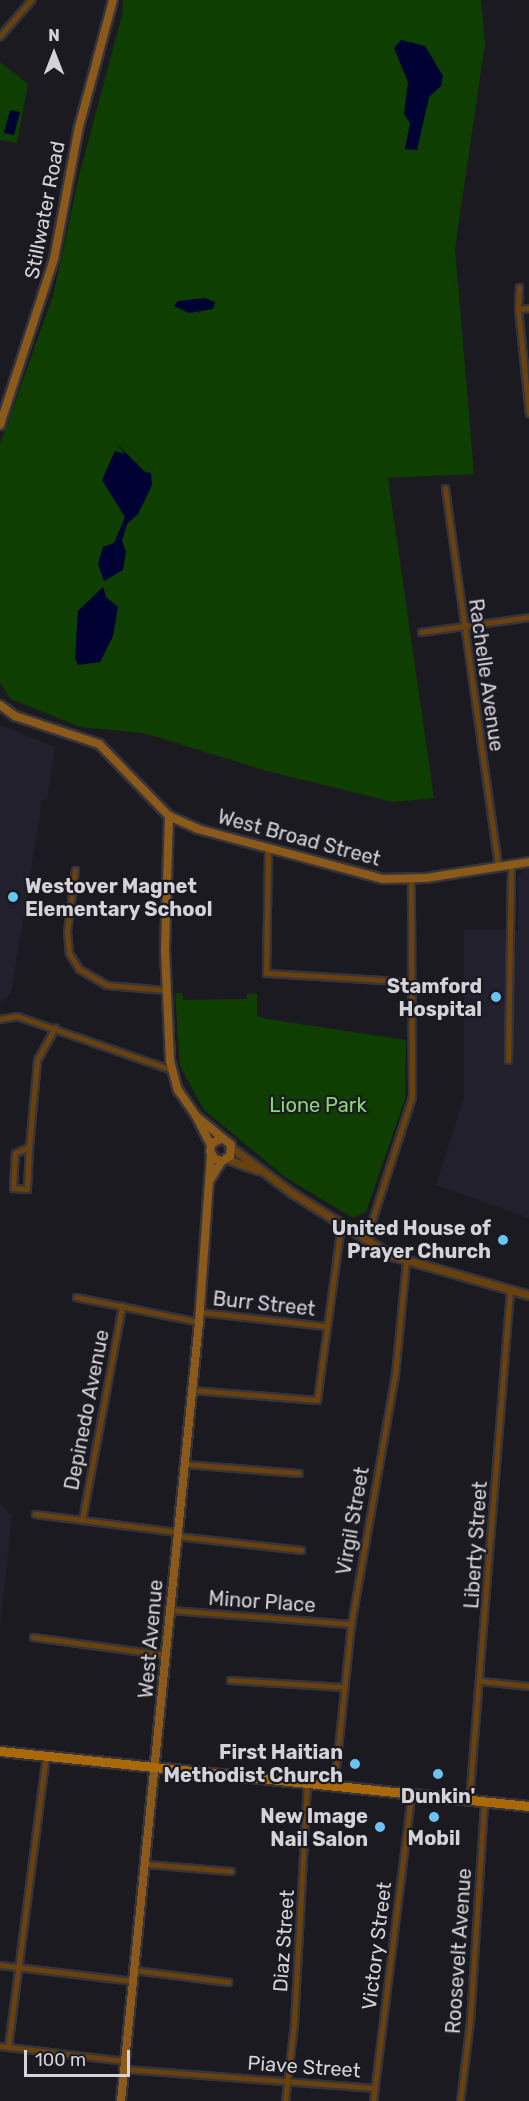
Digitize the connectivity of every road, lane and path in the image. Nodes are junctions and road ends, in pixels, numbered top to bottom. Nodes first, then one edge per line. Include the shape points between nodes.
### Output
1 (31, 0) edge
2 (113, 0) edge
3 (0, 36) edge
4 (519, 287) dead end
5 (529, 308) edge
6 (518, 309) junction
7 (529, 413) edge
8 (0, 425) edge
9 (445, 488) dead end
10 (529, 617) edge
11 (464, 626) junction
12 (421, 632) dead end
13 (0, 705) edge
14 (169, 816) junction
15 (268, 849) junction
16 (529, 862) edge
17 (511, 864) junction
18 (498, 866) junction
19 (75, 870) dead end
20 (411, 879) junction
21 (412, 982) junction
22 (165, 990) junction
23 (0, 1019) edge
24 (55, 1028) junction
25 (508, 1060) dead end
26 (172, 1070) junction
27 (196, 1116) junction
28 (221, 1139) junction
29 (211, 1145) junction
30 (29, 1147) junction
31 (232, 1148) junction
32 (211, 1154) junction
33 (224, 1160) junction
34 (260, 1171) junction
35 (210, 1179) junction
36 (341, 1224) junction
37 (366, 1239) junction
38 (406, 1262) junction
39 (510, 1290) junction
40 (529, 1295) edge
41 (76, 1297) dead end
42 (122, 1306) junction
43 (200, 1312) junction
44 (199, 1322) junction
45 (325, 1326) junction
46 (192, 1390) junction
47 (184, 1464) junction
48 (299, 1473) dead end
49 (35, 1514) dead end
50 (82, 1520) junction
51 (177, 1534) junction
52 (301, 1550) dead end
53 (170, 1610) junction
54 (351, 1624) junction
55 (33, 1637) dead end
56 (166, 1655) junction
57 (230, 1680) dead end
58 (481, 1682) junction
59 (529, 1686) edge
60 (344, 1687) junction
61 (0, 1751) edge
62 (46, 1756) junction
63 (155, 1768) junction
64 (307, 1783) junction
65 (334, 1786) junction
66 (411, 1795) junction
67 (469, 1801) junction
68 (484, 1802) junction
69 (529, 1806) edge
70 (145, 1864) junction
71 (231, 1871) dead end
72 (0, 1965) edge
73 (19, 1968) junction
74 (134, 1970) junction
75 (133, 1981) junction
76 (228, 1982) dead end
77 (0, 2046) edge
78 (8, 2047) junction
79 (124, 2065) junction
80 (287, 2081) junction
81 (375, 2088) junction
82 (121, 2101) edge
83 (285, 2101) edge
84 (373, 2101) edge
85 (460, 2101) edge

1 - 3 street
2 - 8 main road, Stillwater Road via 79,127 50,277
4 - 6 street
5 - 6 street
6 - 7 street
9 - 11 street, Rachelle Avenue
10 - 11 street
11 - 12 street
11 - 18 street, Rachelle Avenue
13 - 14 main road via 15,716 99,744
14 - 15 main road, West Broad Street
14 - 22 main road
15 - 20 main road, West Broad Street via 369,877
15 - 21 street via 266,973
16 - 17 main road, West Broad Street
17 - 18 main road, West Broad Street
17 - 25 street
18 - 20 main road, West Broad Street
19 - 22 street via 67,931 69,953 79,969 106,985
20 - 21 street
21 - 37 street via 412,1097
22 - 26 main road
23 - 24 street via 17,1016
24 - 26 street via 162,1070
24 - 30 street via 38,1060
26 - 27 main road via 178,1090
27 - 28 main road
27 - 29 main road
28 - 29 main road
28 - 31 main road
29 - 32 main road, West Avenue
30 - 30 street via 15,1153 13,1188 27,1189
31 - 33 main road, West Avenue
31 - 34 street
32 - 33 main road
32 - 35 main road, West Avenue
33 - 34 street
33 - 35 main road, West Avenue
34 - 36 street
35 - 43 main road, West Avenue
36 - 37 street
36 - 45 street
37 - 38 street
38 - 39 street
38 - 54 street, Virgil Street via 395,1374
39 - 40 street
39 - 58 street, Liberty Street
41 - 42 street
42 - 44 street
42 - 50 street, Depinedo Avenue
43 - 44 main road, West Avenue
43 - 45 street, Burr Street
44 - 46 main road, West Avenue
45 - 46 street via 317,1400
46 - 47 main road, West Avenue
47 - 48 street
47 - 51 main road, West Avenue
49 - 50 street
50 - 51 street
51 - 52 street
51 - 53 main road, West Avenue
53 - 54 street, Minor Place
53 - 56 main road, West Avenue
54 - 60 street, Virgil Street
55 - 56 street
56 - 63 main road, West Avenue
57 - 60 street
58 - 59 street
58 - 67 street, Liberty Street
60 - 65 street, Virgil Street
61 - 62 main road
62 - 63 main road
62 - 73 street
63 - 64 main road
63 - 70 main road, West Avenue
64 - 65 main road
64 - 80 street, Diaz Street
65 - 66 main road
66 - 67 main road
66 - 81 street, Victory Street
67 - 68 main road
68 - 69 main road
68 - 85 street, Roosevelt Avenue via 470,2021
70 - 71 street
70 - 74 main road, West Avenue
72 - 73 street
73 - 75 street
73 - 78 street
74 - 75 main road, West Avenue
74 - 76 street
75 - 79 main road, West Avenue
77 - 78 street, Piave Street
78 - 79 street, Piave Street
79 - 80 street, Piave Street
79 - 82 main road, West Avenue
80 - 81 street, Piave Street
80 - 83 street, Diaz Street
81 - 84 street, Victory Street

